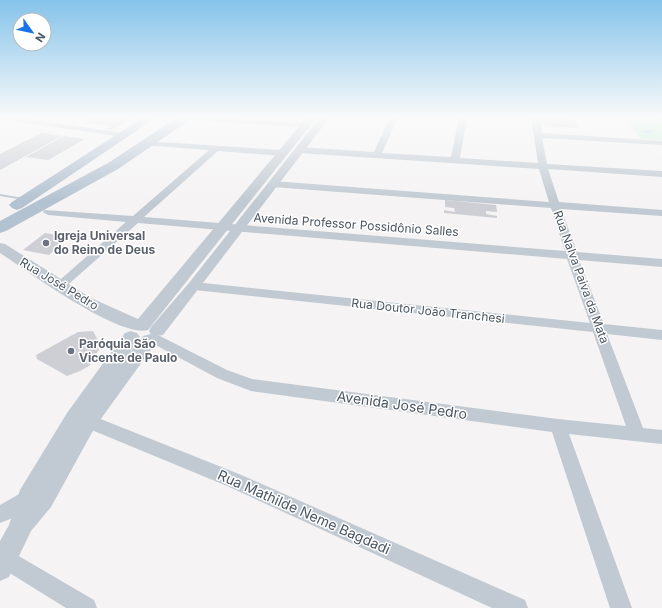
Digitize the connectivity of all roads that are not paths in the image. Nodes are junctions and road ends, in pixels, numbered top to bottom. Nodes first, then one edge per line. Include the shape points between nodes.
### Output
1 (108, 145) edge
2 (143, 145) edge
3 (173, 145) edge
4 (288, 145) edge
5 (303, 145) edge
6 (381, 145) edge
7 (458, 145) edge
8 (540, 145) edge
9 (215, 149) junction
10 (299, 150) junction
11 (97, 153) junction
12 (282, 153) junction
13 (377, 155) junction
14 (455, 160) junction
15 (118, 162) junction
16 (543, 166) junction
17 (662, 174) edge
18 (273, 184) junction
19 (0, 196) edge
20 (26, 200) junction
21 (555, 205) junction
22 (48, 212) junction
23 (662, 213) edge
24 (0, 216) edge
25 (134, 220) junction
26 (0, 228) edge
27 (222, 228) junction
28 (237, 229) junction
29 (0, 240) edge
30 (0, 247) edge
31 (572, 256) junction
32 (662, 263) edge
33 (59, 286) junction
34 (194, 286) junction
35 (599, 328) junction
36 (143, 333) junction
37 (662, 335) edge
38 (88, 421) junction
39 (558, 426) junction
40 (637, 434) junction
41 (662, 437) edge
42 (28, 498) junction
43 (0, 514) edge
44 (20, 528) junction
45 (2, 563) edge
46 (86, 608) edge
47 (517, 608) edge
48 (621, 608) edge

1 - 11 main road
2 - 15 main road
3 - 9 street
4 - 12 street
5 - 10 street
6 - 13 street
7 - 14 street
8 - 16 street, Rua Nalva Paiva da Mata
9 - 12 street
9 - 25 street
10 - 13 street
10 - 18 street
11 - 15 main road via 100,158
11 - 20 main road
12 - 27 street
13 - 14 street
14 - 16 street
15 - 22 main road
15 - 26 main road
16 - 17 street
16 - 21 street, Rua Nalva Paiva da Mata
18 - 21 street
18 - 28 street
19 - 20 lane
20 - 24 main road
21 - 23 street
21 - 31 street, Rua Nalva Paiva da Mata
22 - 25 street, Avenida Professor Possidônio Salles
22 - 29 main road
25 - 27 street, Avenida Professor Possidônio Salles
25 - 33 street
27 - 28 street, Avenida Professor Possidônio Salles
27 - 36 street
28 - 31 street, Avenida Professor Possidônio Salles
28 - 34 street
30 - 33 street, Rua José Pedro
31 - 32 street, Avenida Professor Possidônio Salles
31 - 35 street, Rua Nalva Paiva da Mata
33 - 36 street, Rua José Pedro
34 - 35 street, Rua Doutor João Tranchesi
34 - 36 street
35 - 37 street, Rua Doutor João Tranchesi
35 - 40 street, Rua Nalva Paiva da Mata
36 - 38 street
36 - 39 street, Avenida José Pedro via 222,374 250,385
36 - 42 street via 74,419
38 - 44 street via 43,500
38 - 47 street, Rua Mathilde Neme Bagdadi via 233,480
39 - 40 street, Avenida José Pedro
39 - 48 street
40 - 41 street, Avenida José Pedro
42 - 43 street
42 - 44 street
44 - 45 street
45 - 46 street

